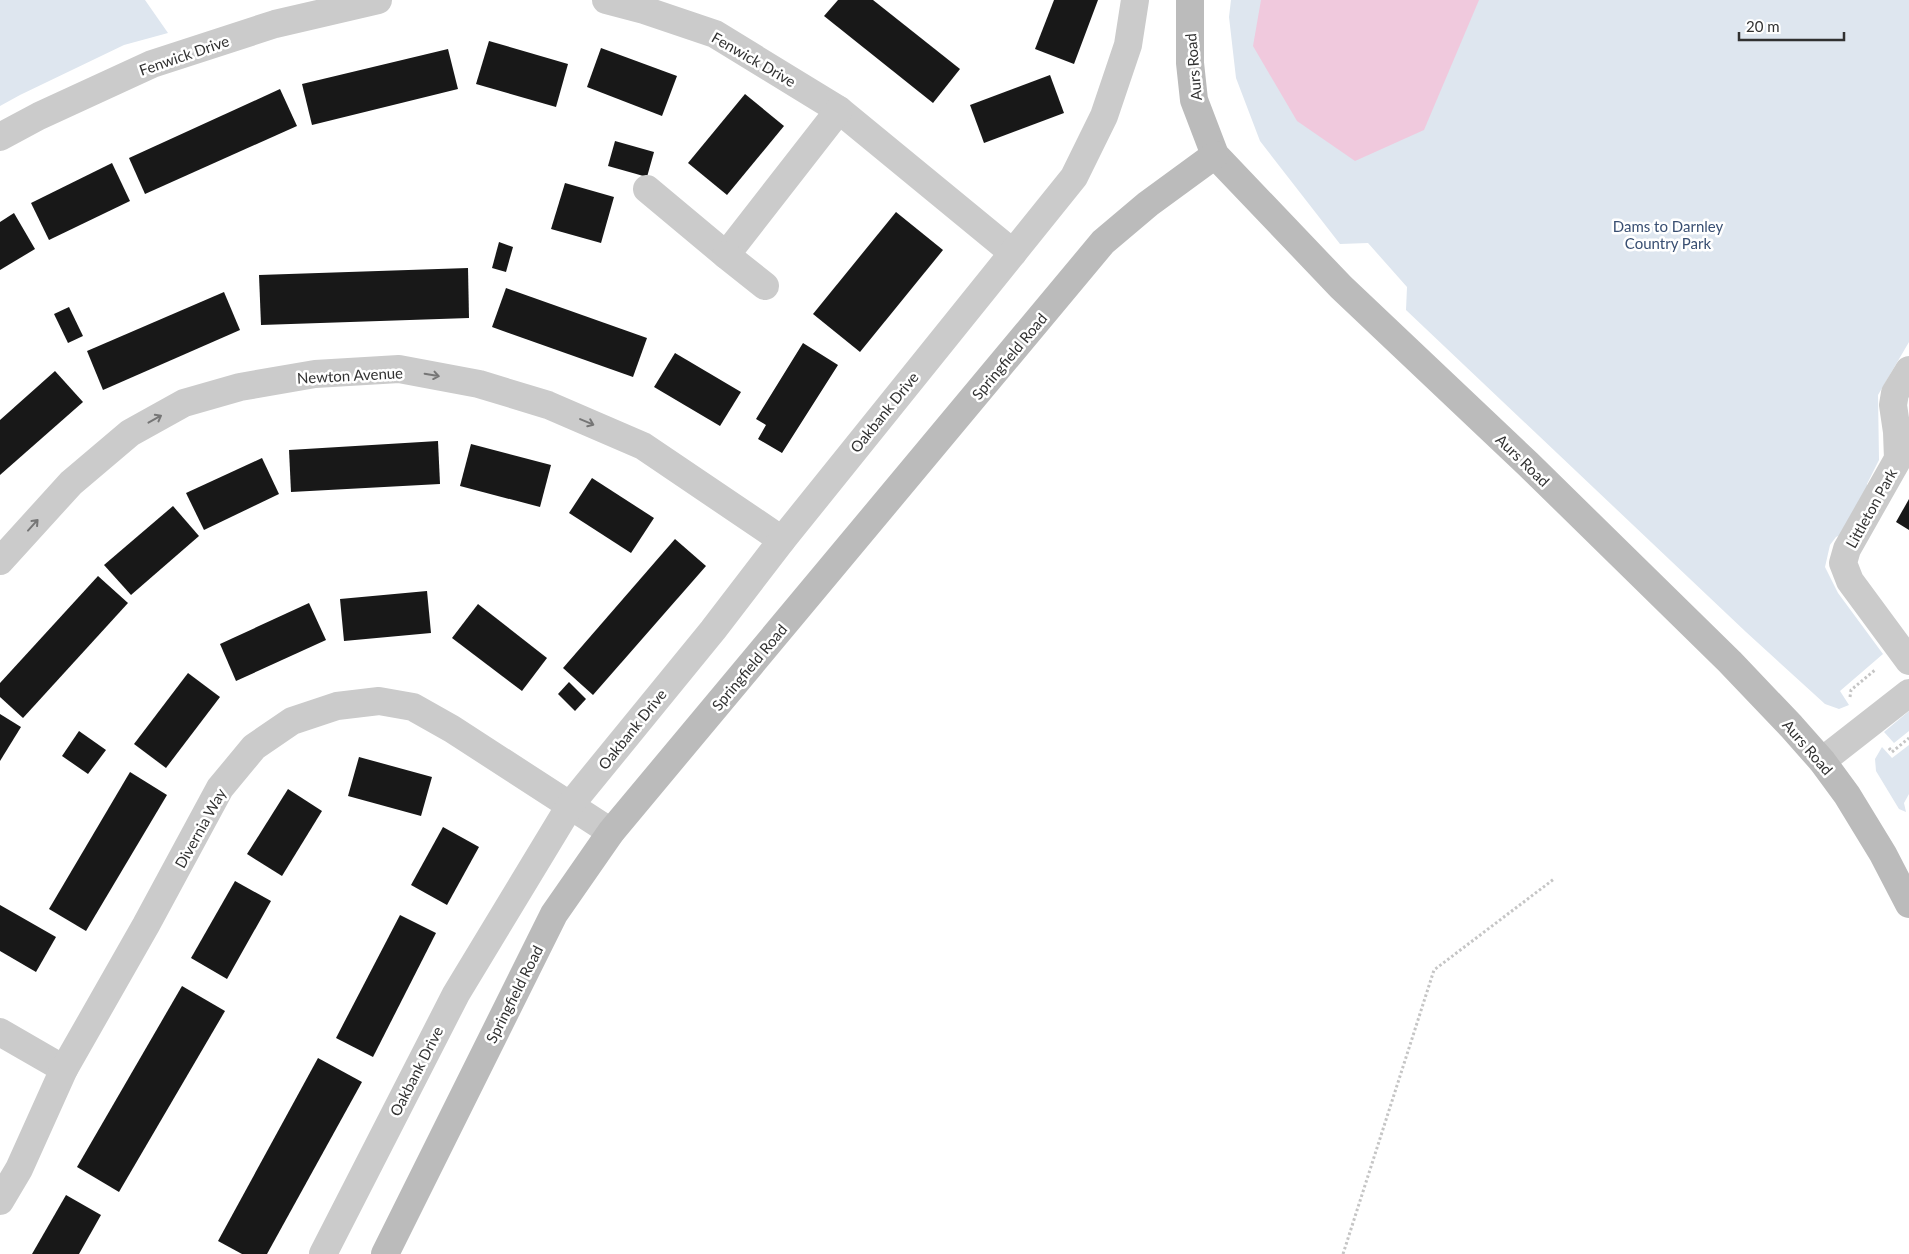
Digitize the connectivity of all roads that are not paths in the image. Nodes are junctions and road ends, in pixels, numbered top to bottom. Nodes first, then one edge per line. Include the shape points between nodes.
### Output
1 (378, 0) edge
2 (606, 0) edge
3 (1135, 0) edge
4 (1190, 0) edge
5 (839, 110) junction
6 (0, 137) edge
7 (1215, 156) junction
8 (647, 189) dead end
9 (1013, 252) junction
10 (726, 255) junction
11 (765, 286) dead end
12 (1909, 370) edge
13 (782, 540) junction
14 (0, 561) edge
15 (1909, 661) edge
16 (1909, 693) edge
17 (1822, 761) junction
18 (571, 804) junction
19 (611, 832) junction
20 (1909, 904) edge
21 (0, 1032) edge
22 (64, 1069) junction
23 (0, 1201) edge
24 (323, 1254) edge
25 (385, 1254) edge

1 - 6 street, Fenwick Drive via 275,24 152,64
2 - 5 street, Fenwick Drive via 715,34
3 - 9 street, Oakbank Drive via 1128,45 1104,116 1074,177
4 - 7 street, Aurs Road via 1190,63 1194,100
5 - 9 street, Fenwick Drive
5 - 10 street
7 - 17 street, Aurs Road via 1341,287 1521,457 1730,662
7 - 19 street, Springfield Road via 1148,204 1103,242
8 - 10 street
9 - 13 street, Oakbank Drive
10 - 11 street
12 - 15 street, Littleton Park via 1895,393 1893,405 1898,459 1848,549 1844,563 1850,581
14 -> 13 street, Newton Avenue via 86,470 130,433 184,403 240,387 315,374 399,369 479,384 548,405 643,446
13 - 18 street, Oakbank Drive
16 - 17 street
17 - 20 street, Aurs Road via 1847,794
18 - 19 street, Divernia Way
18 - 22 street, Divernia Way via 413,707 379,701 337,706 292,721 254,747 220,788
18 - 24 street, Oakbank Drive via 456,994
19 - 25 street, Springfield Road via 554,914
21 - 22 street
22 - 23 street, Divernia Way via 19,1169

